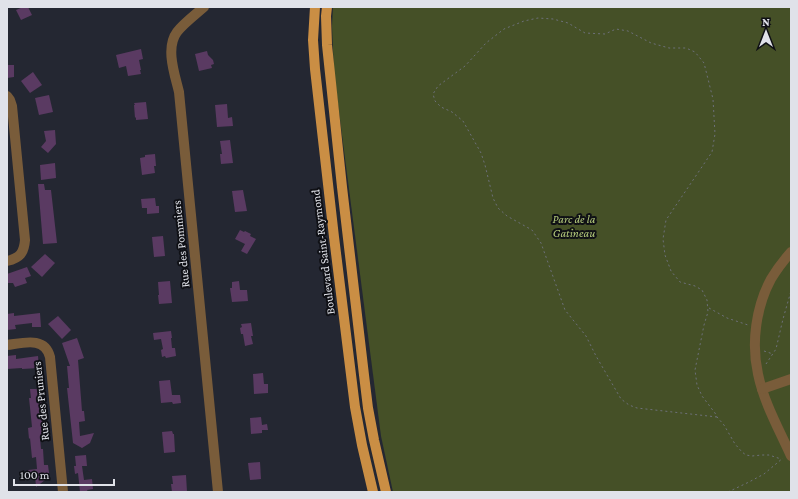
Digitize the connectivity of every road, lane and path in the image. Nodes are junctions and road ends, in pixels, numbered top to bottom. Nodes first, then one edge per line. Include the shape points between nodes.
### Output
1 (204, 7) edge
2 (312, 7) edge
3 (315, 7) edge
4 (327, 7) edge
5 (313, 40) junction
6 (7, 96) edge
7 (791, 252) edge
8 (7, 261) edge
9 (791, 291) edge
10 (709, 307) junction
11 (756, 328) junction
12 (7, 345) edge
13 (765, 365) dead end
14 (791, 379) edge
15 (762, 389) junction
16 (717, 417) junction
17 (788, 456) edge
18 (780, 459) junction
19 (63, 492) edge
20 (218, 492) edge
21 (373, 492) edge
22 (386, 492) edge
23 (728, 492) edge

1 - 20 street, Rue des Pommiers via 177,32 171,43 171,50 179,92
2 - 5 main road
3 - 5 main road, Boulevard Saint-Raymond
4 - 22 main road via 327,45 364,375 374,440
5 - 21 main road, Boulevard Saint-Raymond via 354,407
6 - 8 street via 12,106 25,240 22,253
7 - 11 street via 771,280 759,311
9 - 13 path via 776,349
10 - 11 path via 727,318
10 - 16 path via 695,370 702,396
10 - 16 path via 702,290 680,282 671,271 663,239 666,220 712,152 715,134 713,99 704,63 695,52 686,48 669,48 651,43 628,31 585,33 568,23 538,18 504,29 486,43 465,66 438,86 433,94 435,101 452,112 469,131 481,153 498,208 532,230 541,243 565,310 586,336 622,400 637,408
11 - 15 street via 755,362
12 - 19 street, Rue des Pruniers via 36,343 42,344 49,351
14 - 15 street
15 - 17 street
16 - 18 path via 735,444 746,455 769,455
17 - 18 path
18 - 23 path via 764,474

